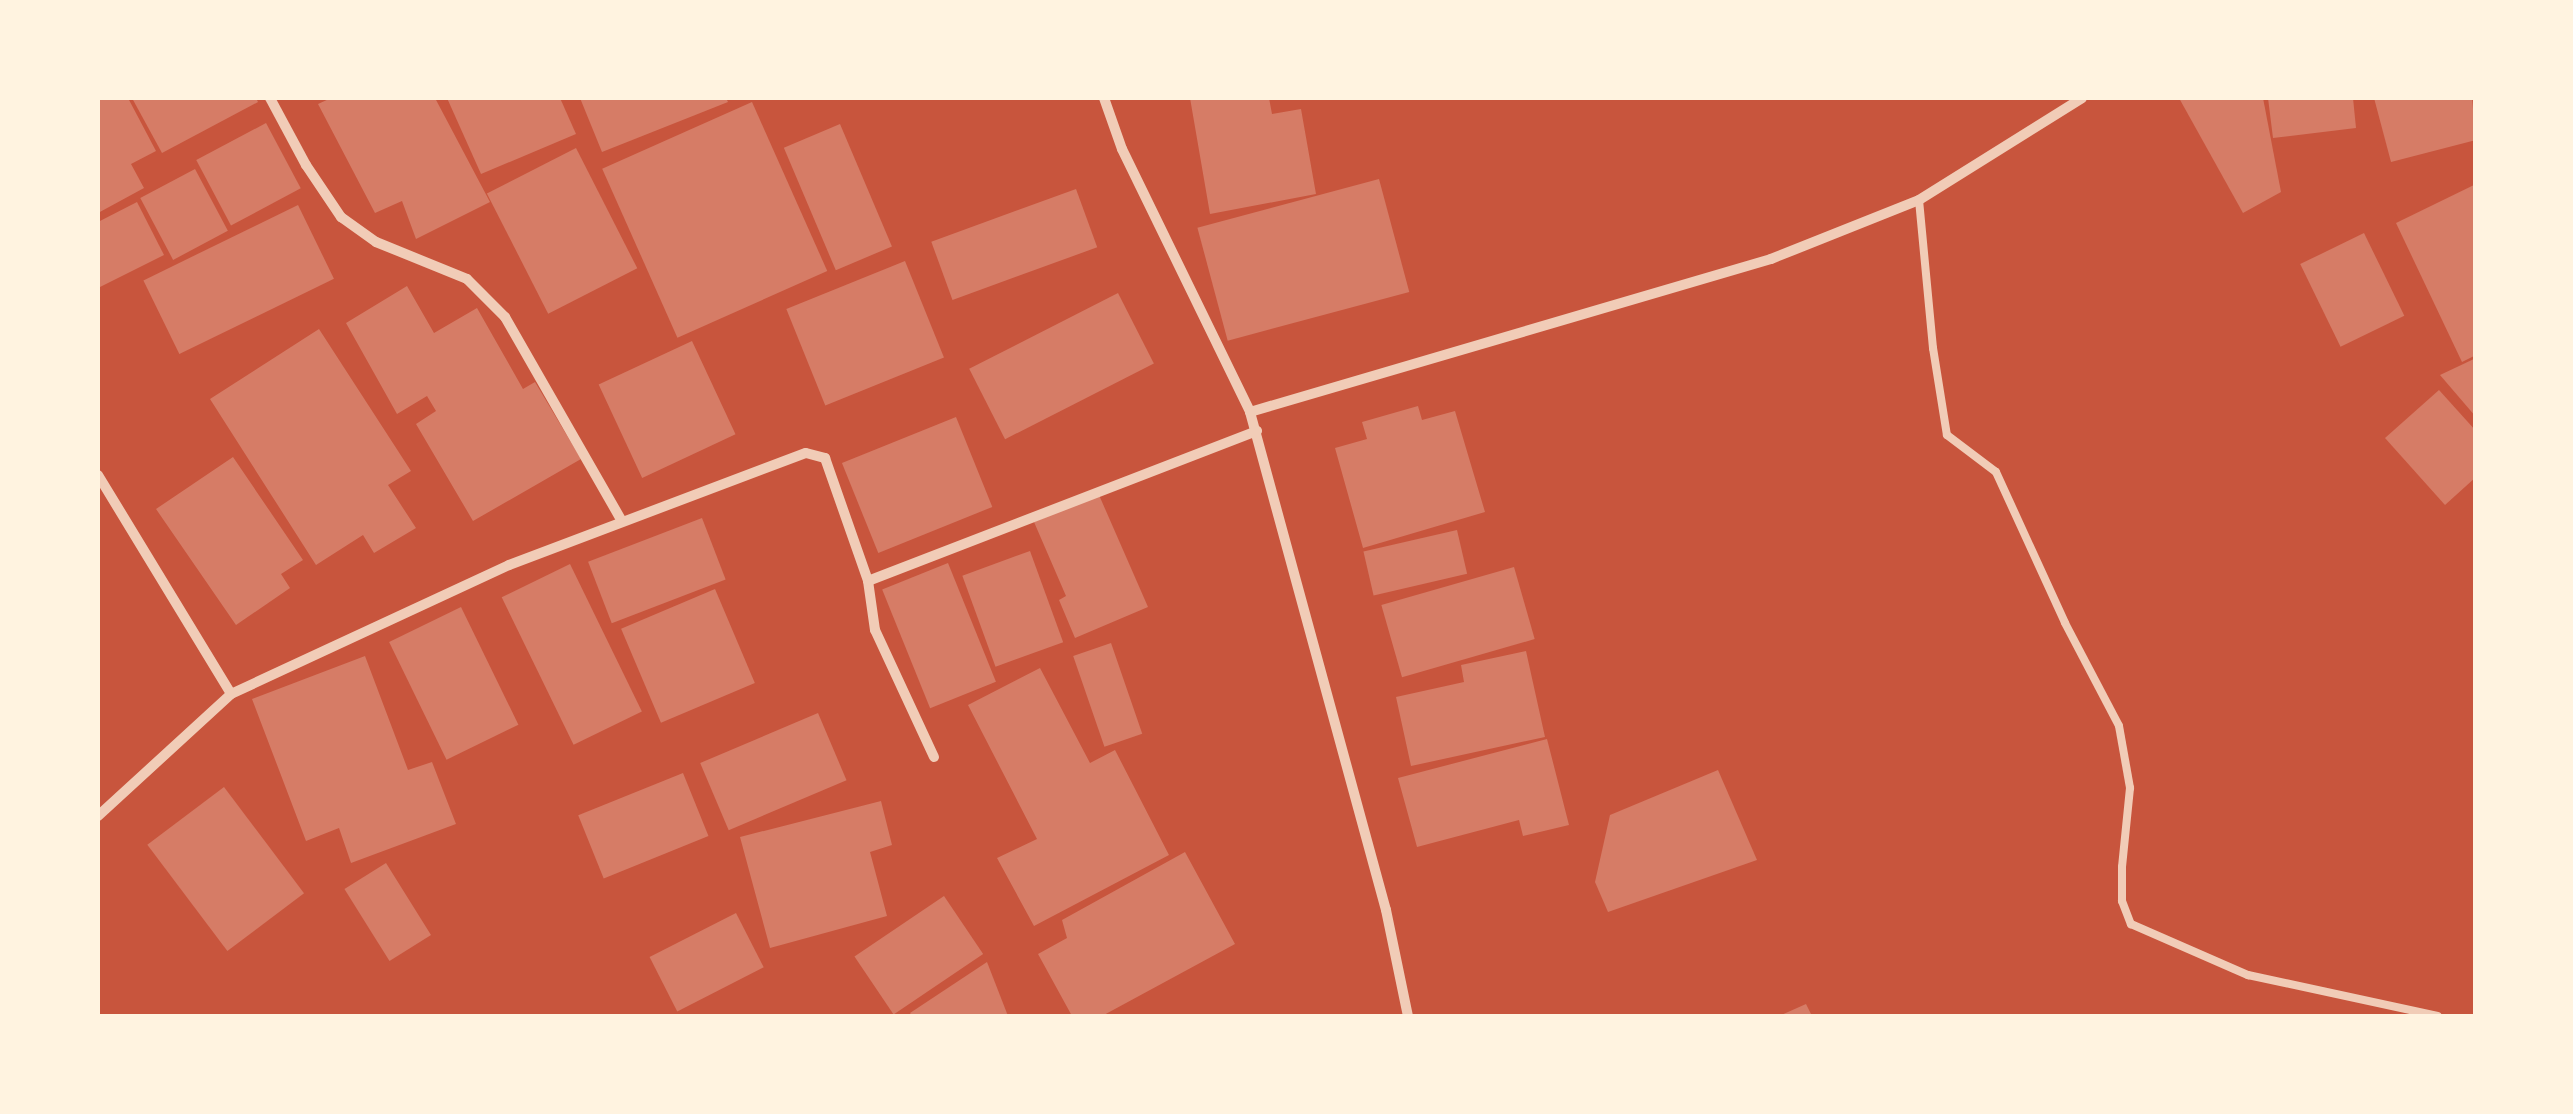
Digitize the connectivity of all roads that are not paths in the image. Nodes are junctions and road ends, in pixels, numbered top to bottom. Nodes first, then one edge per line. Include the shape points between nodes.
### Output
1 (270, 98) edge
2 (1104, 98) edge
3 (2082, 98) edge
4 (1919, 200) junction
5 (1250, 412) junction
6 (1256, 431) junction
7 (98, 475) edge
8 (622, 521) junction
9 (868, 581) junction
10 (230, 694) junction
11 (934, 756) dead end
12 (98, 816) edge
13 (1408, 1016) edge
14 (2438, 1016) edge

1 - 8 street via 341,217 376,242 467,279 505,317
2 - 5 street via 1122,149
3 - 4 street
4 - 5 street via 1771,259
4 - 14 lane via 1947,435 1996,472 2119,726 2130,788 2122,900 2131,924 2248,974
5 - 6 street
6 - 9 street
6 - 13 street via 1386,910
7 - 10 street
8 - 9 street via 806,453 825,458
8 - 10 street via 509,565
9 - 11 street via 875,630
10 - 12 street

